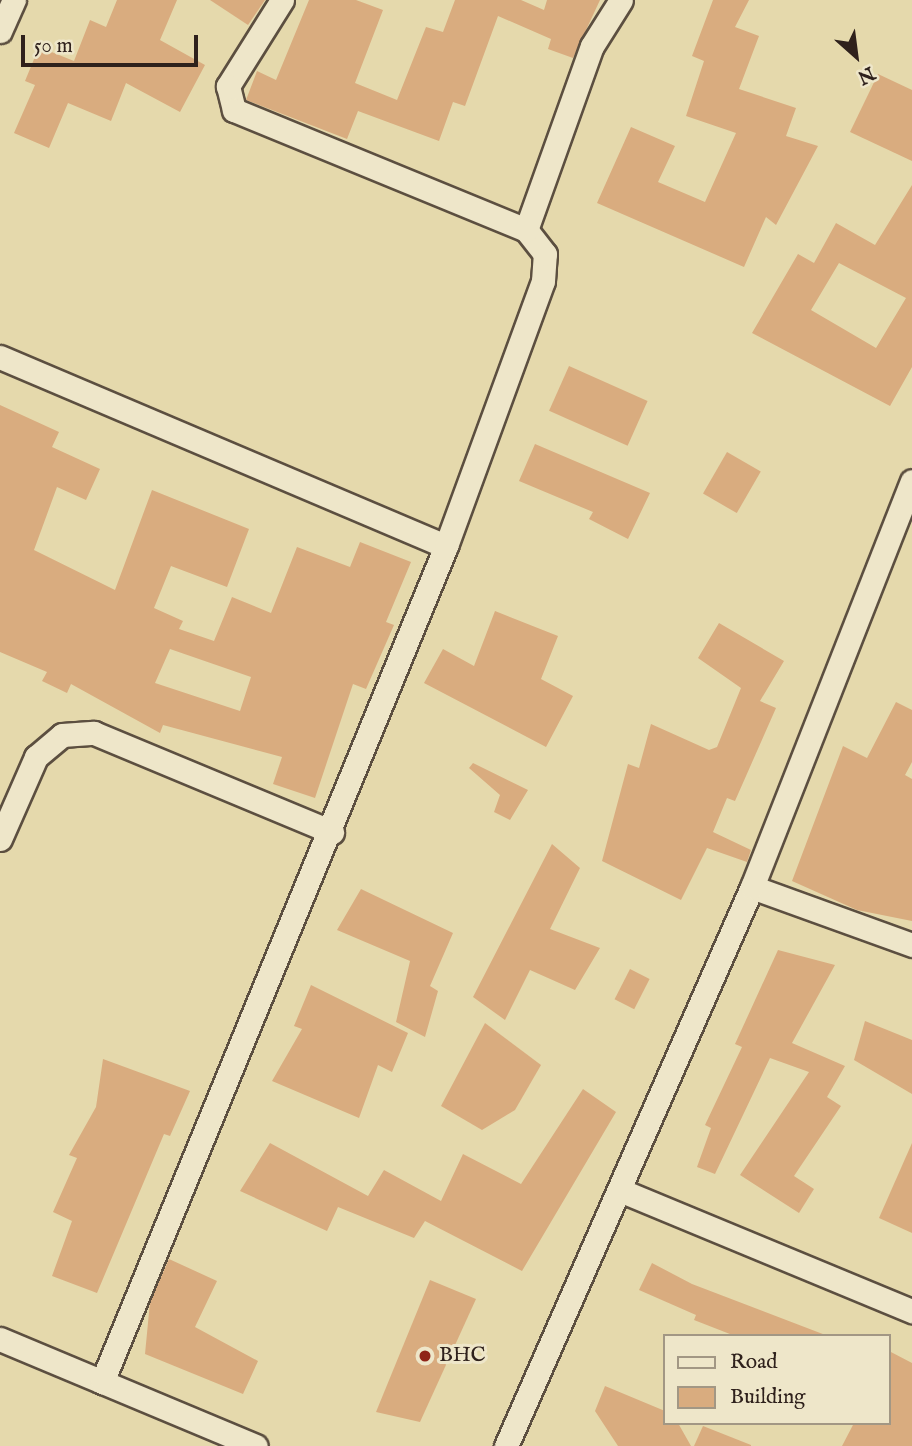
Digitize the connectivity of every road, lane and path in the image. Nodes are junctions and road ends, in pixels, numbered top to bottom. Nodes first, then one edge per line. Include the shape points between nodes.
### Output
1 (14, 0) edge
2 (282, 0) edge
3 (621, 0) edge
4 (0, 31) edge
5 (526, 230) junction
6 (0, 357) edge
7 (912, 481) edge
8 (446, 546) junction
9 (332, 832) junction
10 (0, 839) edge
11 (752, 887) junction
12 (912, 945) edge
13 (622, 1191) junction
14 (912, 1311) edge
15 (0, 1339) edge
16 (102, 1382) junction
17 (256, 1446) edge
18 (506, 1446) edge

1 - 4 street
2 - 5 street via 228,86 234,110
3 - 5 street via 592,46
5 - 8 street via 545,254 543,281
6 - 8 street
7 - 11 street
8 - 9 street
9 - 10 street via 94,733 62,736 36,757
9 - 16 street
11 - 12 street
11 - 13 street
13 - 14 street
13 - 18 street
15 - 16 street
16 - 17 street

